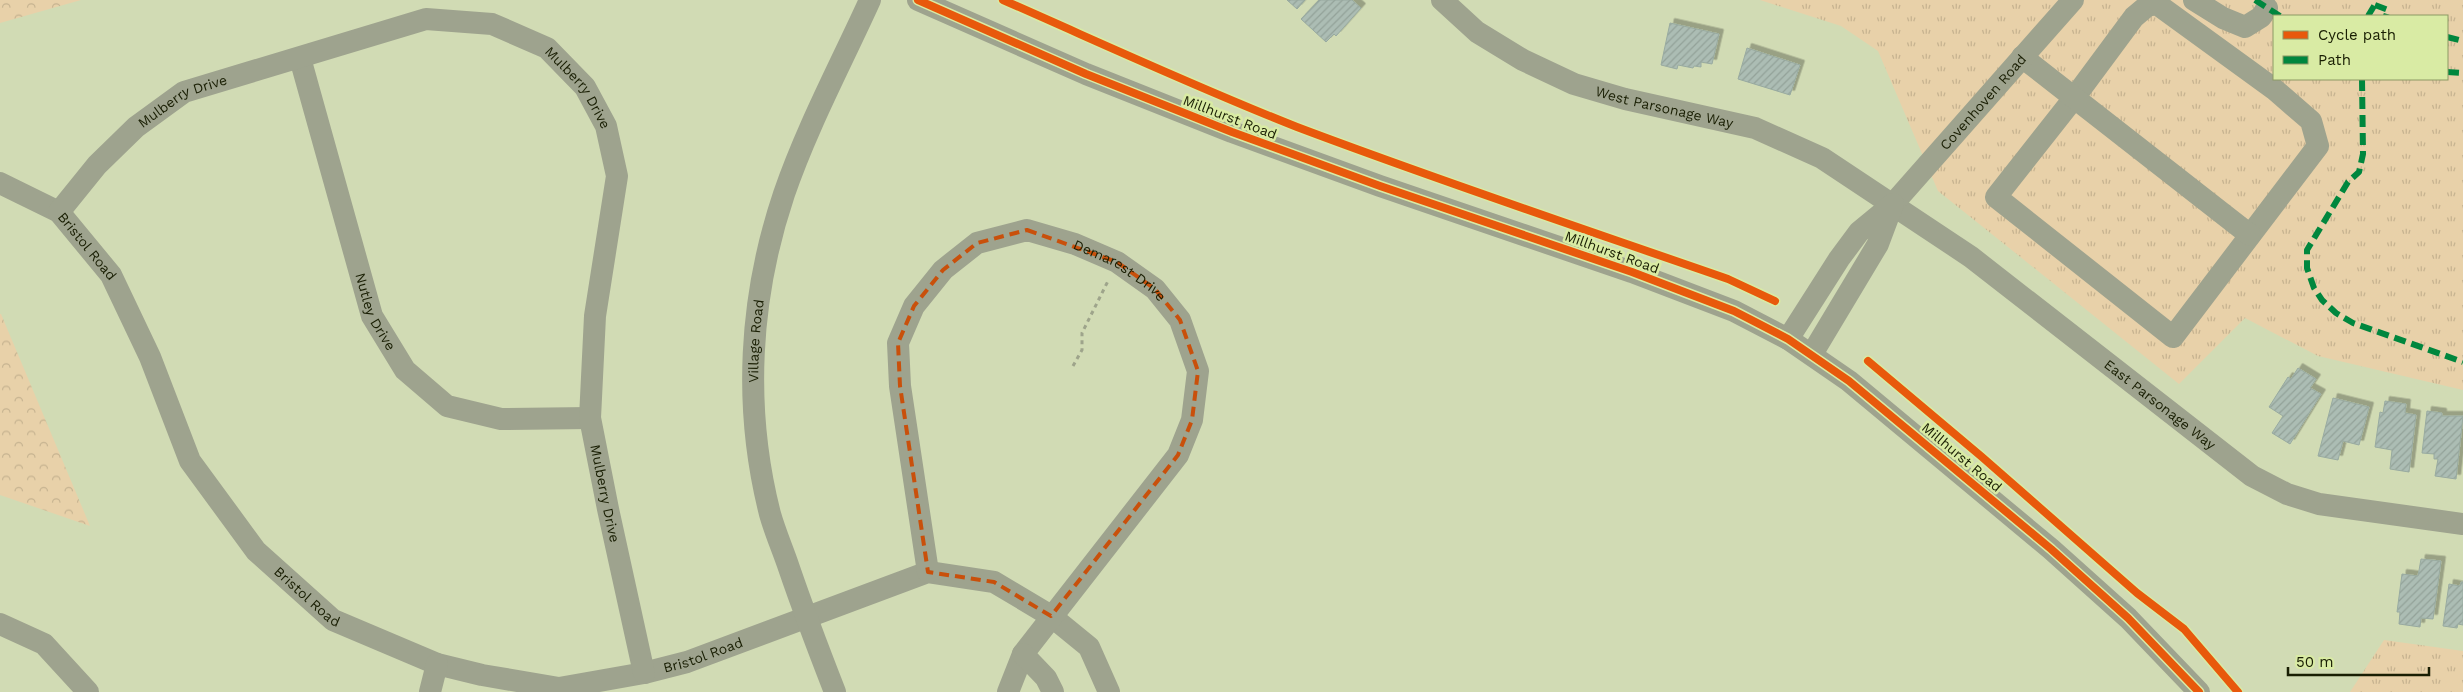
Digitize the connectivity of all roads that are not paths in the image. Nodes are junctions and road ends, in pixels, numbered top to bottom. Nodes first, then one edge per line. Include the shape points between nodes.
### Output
1 (870, 0) edge
2 (918, 0) edge
3 (1442, 0) edge
4 (2073, 0) edge
5 (2209, 3) edge
6 (2267, 8) dead end
7 (2194, 32) junction
8 (2022, 57) junction
9 (300, 58) junction
10 (2074, 98) junction
11 (0, 183) edge
12 (1893, 204) junction
13 (59, 212) junction
14 (2250, 235) junction
15 (1788, 339) junction
16 (1812, 354) junction
17 (590, 418) junction
18 (2463, 524) edge
19 (928, 572) junction
20 (1051, 616) junction
21 (807, 619) junction
22 (0, 624) edge
23 (1023, 654) junction
24 (437, 664) junction
25 (644, 673) junction
26 (88, 692) edge
27 (430, 692) edge
28 (835, 692) edge
29 (1008, 692) edge
30 (1053, 692) edge
31 (1109, 692) edge
32 (2199, 692) edge

1 - 21 street, Village Road via 785,192 768,249 754,331 752,376 761,472 771,516
2 - 15 street, Millhurst Road via 1086,74 1232,132 1632,272 1734,311
3 - 12 street, West Parsonage Way via 1477,32 1523,60 1574,84 1625,99 1755,128 1822,158
4 - 8 street, Covenhoven Road
5 - 6 street via 2245,27 2262,17
5 - 7 street
7 - 10 street via 2157,4 2147,6 2134,17
7 - 14 street via 2274,89 2311,121 2318,146
8 - 10 street
8 - 12 street, Covenhoven Road
9 - 13 street, Mulberry Drive via 184,92 136,127 103,159
9 - 17 street, Nutley Drive via 372,316 405,370 447,406 501,419
9 - 17 street, Mulberry Drive via 426,19 492,24 547,48 585,87 606,126 617,176 595,316
10 - 14 street
10 - 14 street via 1996,196 2173,337
11 - 13 street, Bristol Road
12 - 15 street, Covenhoven Road via 1859,232 1838,259
12 - 16 street, Covenhoven Road via 1878,244
12 - 18 street, East Parsonage Way via 2008,285 2252,476 2287,494 2318,504
13 - 24 street, Bristol Road via 111,275 150,357 190,461 256,550 333,620
15 - 16 street, Millhurst Road
16 - 32 street, Millhurst Road via 2052,549 2128,618
17 - 25 street, Mulberry Drive
19 - 20 street via 994,582
19 - 20 street, Demarest Drive via 900,386 898,343 914,306 943,270 976,243 1027,230 1075,244 1117,262 1155,289 1180,320 1198,371 1192,420 1178,455
19 - 21 street, Bristol Road
20 - 23 street, Demarest Drive
20 - 31 street via 1089,647
21 - 25 street, Bristol Road via 687,662
21 - 28 street, Village Road
22 - 26 street via 44,644
23 - 29 street, Demarest Drive
23 - 30 street via 1046,678
24 - 25 street, Bristol Road via 559,688
24 - 27 street

